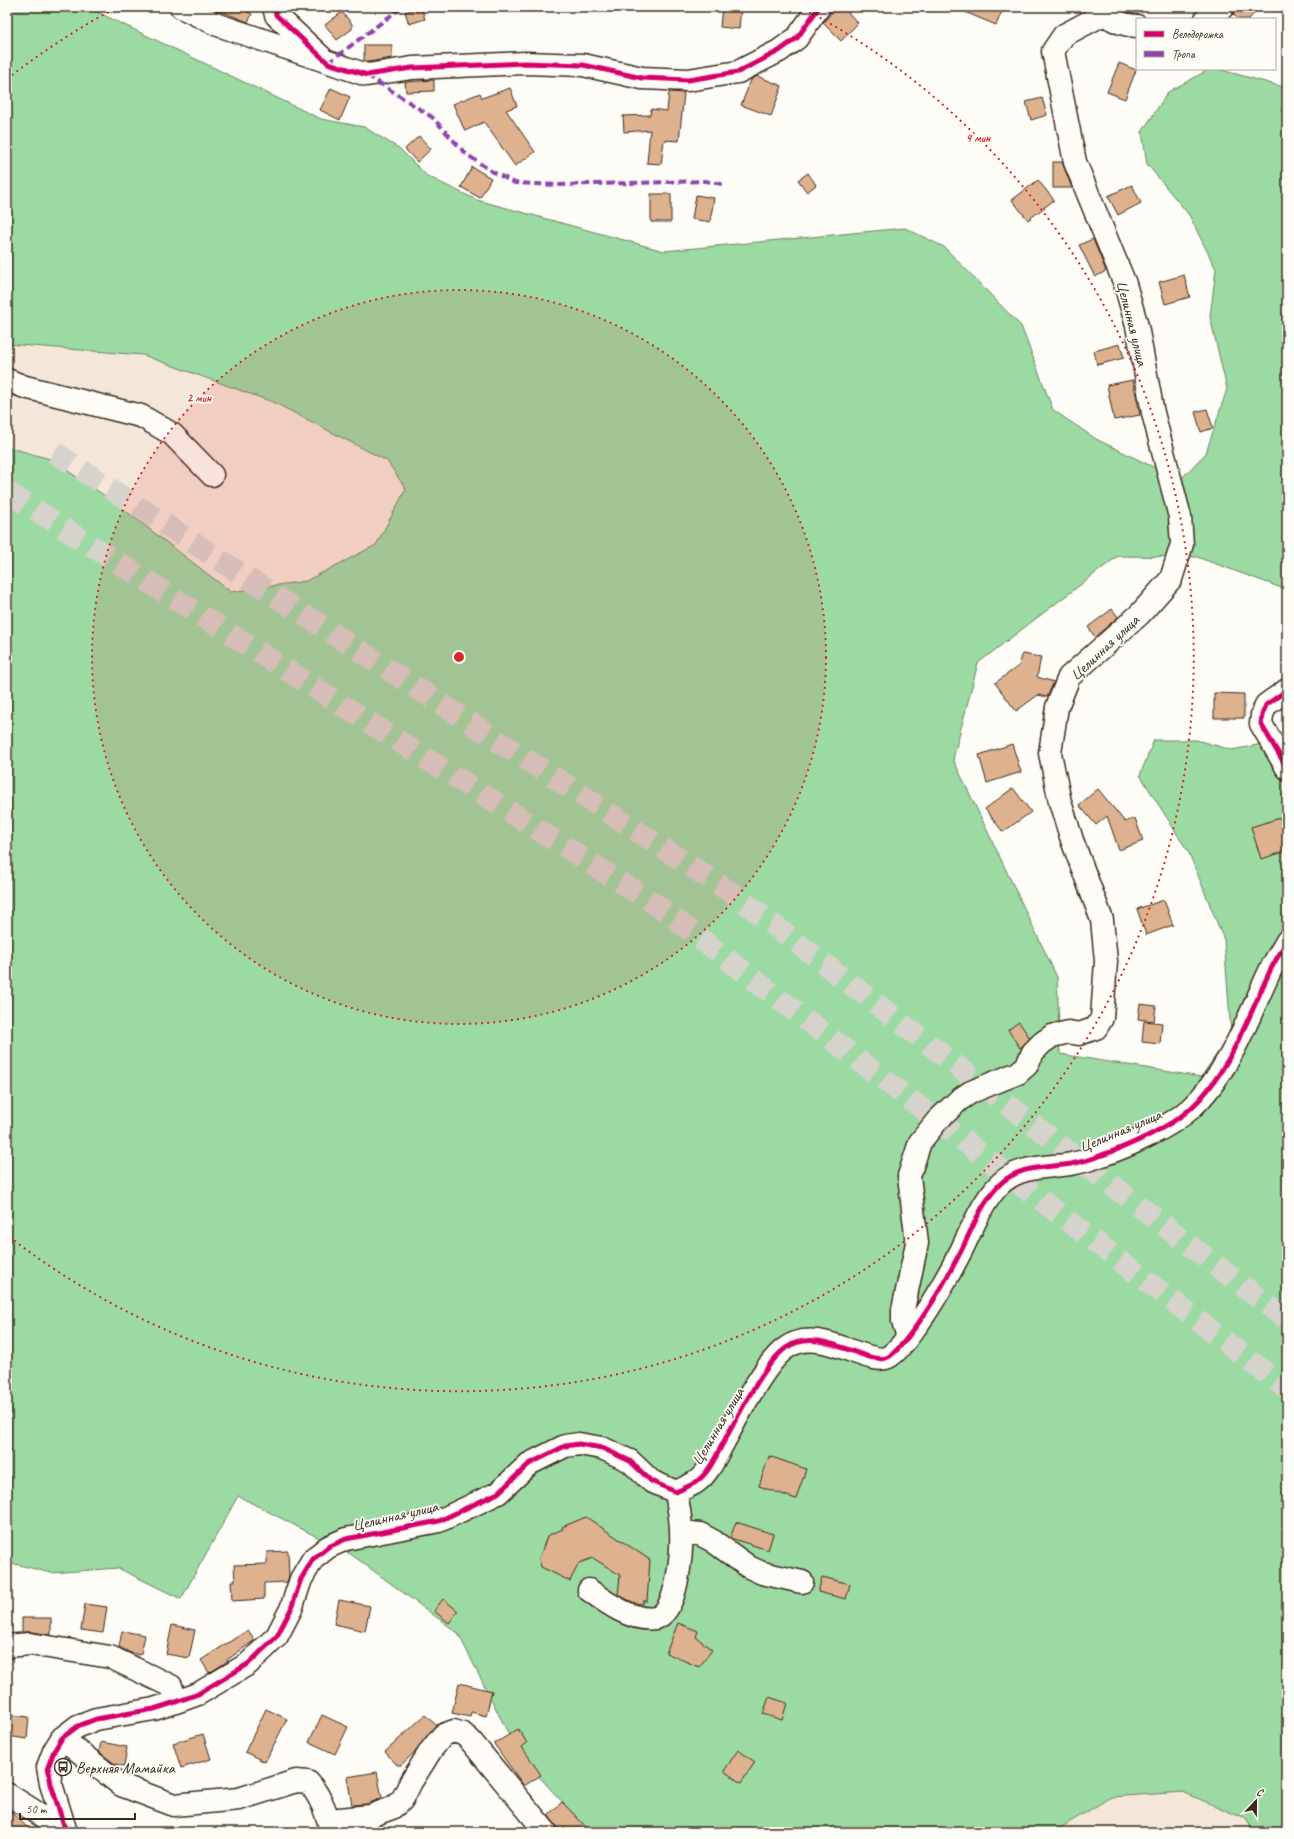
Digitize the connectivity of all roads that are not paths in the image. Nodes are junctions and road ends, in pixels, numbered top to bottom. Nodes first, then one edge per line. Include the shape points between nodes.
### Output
1 (181, 7) edge
2 (274, 7) edge
3 (819, 7) edge
4 (1223, 7) edge
5 (1100, 11) edge
6 (1208, 18) edge
7 (1136, 26) edge
8 (328, 63) junction
9 (7, 380) edge
10 (212, 475) dead end
11 (1287, 690) edge
12 (1287, 768) edge
13 (1287, 942) edge
14 (908, 1337) junction
15 (676, 1492) junction
16 (682, 1532) junction
17 (802, 1582) dead end
18 (589, 1590) dead end
19 (7, 1646) edge
20 (176, 1702) junction
21 (62, 1738) junction
22 (7, 1794) edge
23 (330, 1826) edge
24 (64, 1832) edge
25 (546, 1832) edge

1 - 8 street via 218,25
2 - 8 street via 276,15
3 - 8 street via 797,38 779,51 738,72 688,80 642,78 583,65 526,63 412,68 367,75
4 - 6 street
5 - 7 street, Целинная улица via 1123,25
5 - 14 street, Целинная улица via 1064,35 1053,51 1075,162 1125,284 1137,326 1153,413 1180,517 1182,544 1171,579 1140,614 1069,677 1057,707 1050,753 1060,802 1102,920 1106,961 1102,1018 1096,1028 1085,1032 1052,1036 1033,1052 1027,1065 1018,1073 971,1092 959,1100 920,1142 909,1176 917,1243 903,1310 903,1321
9 - 10 street via 25,387 141,416 172,434
11 - 12 street via 1266,706 1261,724
13 - 14 street, Целинная улица via 1270,971 1248,1022 1218,1075 1191,1108 1173,1122 1104,1155 1072,1164 1032,1168 1014,1174 1000,1183 986,1201 961,1251 921,1320
14 - 15 street, Целинная улица via 889,1357 882,1359 872,1358 833,1343 808,1339 787,1346 770,1362 712,1464 697,1482
15 - 16 street
15 - 20 street, Целинная улица via 651,1481 630,1461 602,1448 579,1444 565,1446 529,1464 498,1493 439,1521 346,1540 328,1547 313,1559 301,1579 277,1636 248,1664 198,1694
16 - 17 street via 700,1534 762,1573
16 - 18 street via 674,1597 665,1612 656,1618 645,1618 615,1609
19 - 20 street via 30,1644 110,1657 171,1686
20 - 21 street, Целинная улица via 154,1709 96,1719 78,1726
21 - 23 street via 121,1785 174,1805 239,1799 296,1781 308,1782 314,1788
21 - 24 street, Целинная улица via 48,1766
22 - 24 street
23 - 25 street via 392,1808 402,1800 431,1750 443,1735 454,1731 470,1740

